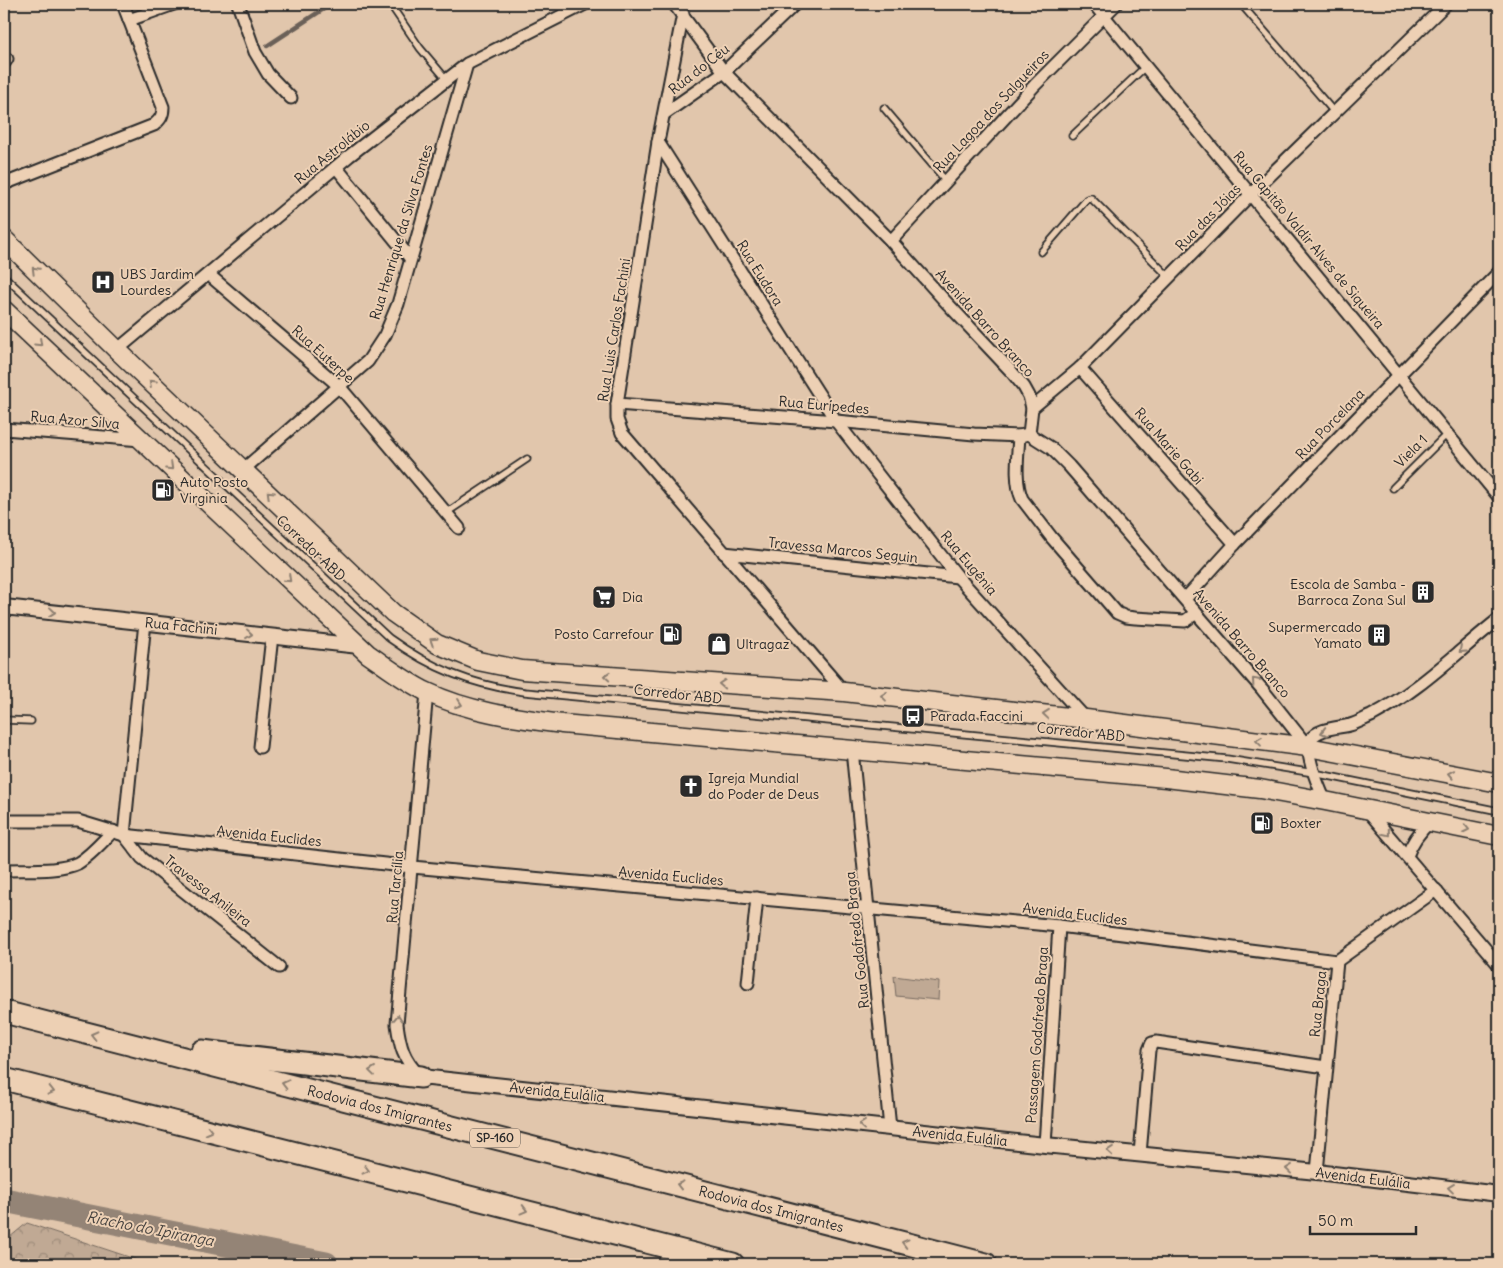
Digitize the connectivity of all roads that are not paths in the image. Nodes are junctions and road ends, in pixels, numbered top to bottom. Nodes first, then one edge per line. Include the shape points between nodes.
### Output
1 (123, 4) edge
2 (174, 4) edge
3 (238, 4) edge
4 (390, 4) edge
5 (585, 4) edge
6 (674, 4) edge
7 (794, 4) edge
8 (1094, 4) edge
9 (1116, 4) edge
10 (1241, 4) edge
11 (1446, 4) edge
12 (684, 9) edge
13 (1104, 16) junction
14 (129, 20) junction
15 (467, 64) junction
16 (1145, 67) junction
17 (724, 72) junction
18 (447, 80) junction
19 (291, 98) dead end
20 (884, 108) dead end
21 (1334, 112) junction
22 (664, 114) junction
23 (1072, 136) dead end
24 (658, 142) junction
25 (336, 167) junction
26 (946, 181) junction
27 (4, 184) edge
28 (1251, 194) junction
29 (4, 239) edge
30 (891, 241) junction
31 (1041, 252) dead end
32 (410, 258) junction
33 (1499, 272) edge
34 (208, 274) junction
35 (4, 276) edge
36 (1170, 278) junction
37 (4, 310) edge
38 (117, 350) junction
39 (1080, 368) junction
40 (1400, 374) junction
41 (340, 386) junction
42 (617, 404) junction
43 (1032, 408) junction
44 (836, 421) junction
45 (4, 429) edge
46 (1448, 433) junction
47 (1024, 435) junction
48 (143, 440) junction
49 (527, 459) dead end
50 (244, 469) junction
51 (1393, 488) dead end
52 (1499, 497) edge
53 (446, 513) junction
54 (459, 528) dead end
55 (1235, 544) junction
56 (724, 553) junction
57 (958, 577) junction
58 (1185, 599) junction
59 (4, 607) edge
60 (1196, 613) junction
61 (1499, 619) edge
62 (145, 622) junction
63 (272, 636) junction
64 (359, 646) junction
65 (427, 692) junction
66 (844, 692) junction
67 (1086, 719) junction
68 (4, 720) edge
69 (31, 721) dead end
70 (260, 747) dead end
71 (1308, 747) junction
72 (852, 750) junction
73 (1314, 773) junction
74 (1499, 783) edge
75 (1325, 801) junction
76 (1367, 810) junction
77 (1499, 811) edge
78 (4, 821) edge
79 (1430, 822) junction
80 (118, 833) junction
81 (1499, 836) edge
82 (1407, 856) junction
83 (412, 867) junction
84 (4, 870) edge
85 (1436, 890) junction
86 (757, 898) junction
87 (869, 908) junction
88 (1059, 926) junction
89 (1337, 961) junction
90 (1499, 965) edge
91 (279, 967) dead end
92 (748, 983) dead end
93 (4, 1012) edge
94 (118, 1041) junction
95 (1326, 1067) junction
96 (421, 1077) junction
97 (4, 1079) edge
98 (890, 1128) junction
99 (1045, 1145) junction
100 (1140, 1154) junction
101 (1317, 1172) junction
102 (1499, 1194) edge
103 (733, 1264) edge
104 (986, 1264) edge

1 - 14 street
2 - 14 street
3 - 19 street via 255,52 268,74
4 - 18 lane
5 - 15 street, Rua Astrolábio
6 - 12 street
7 - 17 street, Rua do Céu
8 - 13 street, Rua Capitão Valdir Alves de Siqueira
9 - 13 street, Rua Lagoa dos Salgueiros
10 - 21 lane
11 - 21 street, Rua das Jóias
12 - 17 street, Avenida Barro Branco
12 - 22 street, Rua Luis Carlos Fachini
13 - 16 street, Rua Capitão Valdir Alves de Siqueira
13 - 26 street, Rua Lagoa dos Salgueiros
14 - 27 street via 163,106 160,120
15 - 18 street, Rua Astrolábio
15 - 32 street, Rua Henrique da Silva Fontes
16 - 23 lane
16 - 28 street, Rua Capitão Valdir Alves de Siqueira
17 - 22 street, Rua do Céu
17 - 30 street, Avenida Barro Branco
18 - 25 street, Rua Astrolábio
20 - 26 lane
21 - 28 street, Rua das Jóias
22 - 24 street, Rua Luis Carlos Fachini
24 - 42 street, Rua Luis Carlos Fachini
24 - 44 street, Rua Eudora
25 - 32 street
25 - 34 street, Rua Astrolábio
26 - 30 street, Rua Lagoa dos Salgueiros
28 - 36 street, Rua das Jóias
28 - 40 street, Rua Capitão Valdir Alves de Siqueira
38 -> 29 main road
30 - 43 street, Avenida Barro Branco via 1011,371 1024,387
31 - 36 lane via 1091,198
32 - 41 street, Rua Henrique da Silva Fontes via 398,304 385,335 368,361
33 - 40 street, Rua Porcelana
34 - 38 street, Rua Astrolábio
34 - 41 street, Rua Euterpe
35 - 73 lane, Corredor ABD via 389,638 430,665 453,675 500,689 525,692 1227,759
36 - 39 street, Rua das Jóias
37 -> 48 main road
50 -> 38 main road
39 - 43 street, Rua das Jóias
39 - 55 street, Rua Marie Gabi
40 - 46 street, Rua Capitão Valdir Alves de Siqueira
40 - 55 street, Rua Porcelana
41 - 50 street, Rua Henrique da Silva Fontes
41 - 53 street, Rua Euterpe
42 - 44 street, Rua Eurípedes
42 - 56 street, Rua Luis Carlos Fachini via 617,419 622,433
43 - 47 street, Avenida Barro Branco
44 - 47 street, Rua Eurípedes via 974,434
44 - 57 street, Rua Eugênia
45 - 48 street, Rua Azor Silva
46 - 51 lane, Viela 1
46 - 52 street, Rua Capitão Valdir Alves de Siqueira
47 - 58 street, Avenida Barro Branco via 1051,448 1069,466
47 - 60 street via 1018,482 1022,499 1117,613 1135,618 1185,621
48 -> 64 main road
49 - 53 lane
66 -> 50 main road via 522,670 478,661 437,644 393,613
53 - 54 street, Rua Euterpe
55 - 58 street, Rua Porcelana
56 - 57 street, Travessa Marcos Seguin
56 - 66 street, Rua Luis Carlos Fachini
57 - 67 street, Rua Eugênia
58 - 60 street, Avenida Barro Branco
59 -> 62 street, Rua Fachini
71 -> 60 street, Avenida Barro Branco
61 -> 71 street via 1405,695 1352,724 1316,734
62 -> 63 street, Rua Fachini
62 - 80 street
63 - 64 street, Rua Fachini
63 - 70 street
64 - 65 main road
65 -> 72 main road via 508,717
65 - 83 street, Rua Tarcília
67 -> 66 main road
71 -> 67 main road
68 - 69 lane
71 - 73 street
74 -> 71 main road
72 - 75 main road via 1166,778 1260,789
72 - 87 street, Rua Godofredo Braga
73 - 75 street
73 - 77 lane, Corredor ABD
75 - 76 main road
76 - 79 main road
76 -> 82 street
78 - 80 street, Avenida Euclides via 78,821
79 -> 81 main road
79 - 82 street via 1414,838
80 - 83 street, Avenida Euclides
80 - 84 street via 78,863 64,868
80 - 91 street, Travessa Anileira via 142,858
82 - 85 street
83 - 86 street, Avenida Euclides
96 -> 83 street, Rua Tarcília via 408,1065 400,1046 397,1024
85 - 89 street, Rua Braga
85 - 90 street
86 - 87 street, Avenida Euclides
86 - 92 street
87 - 88 street, Avenida Euclides
87 - 98 street, Rua Godofredo Braga
88 - 89 street, Avenida Euclides
88 - 99 street, Passagem Godofredo Braga
89 - 95 street, Rua Braga
94 -> 93 highway, Rodovia dos Imigrantes / SP-160
96 -> 94 highway
104 -> 94 highway, Rodovia dos Imigrantes / SP-160
95 - 100 street via 1152,1043
95 - 101 street, Rua Braga
98 -> 96 street, Avenida Eulália
97 -> 103 highway
98 - 99 street, Avenida Eulália
100 -> 99 street, Avenida Eulália
101 -> 100 street, Avenida Eulália
102 -> 101 street, Avenida Eulália

